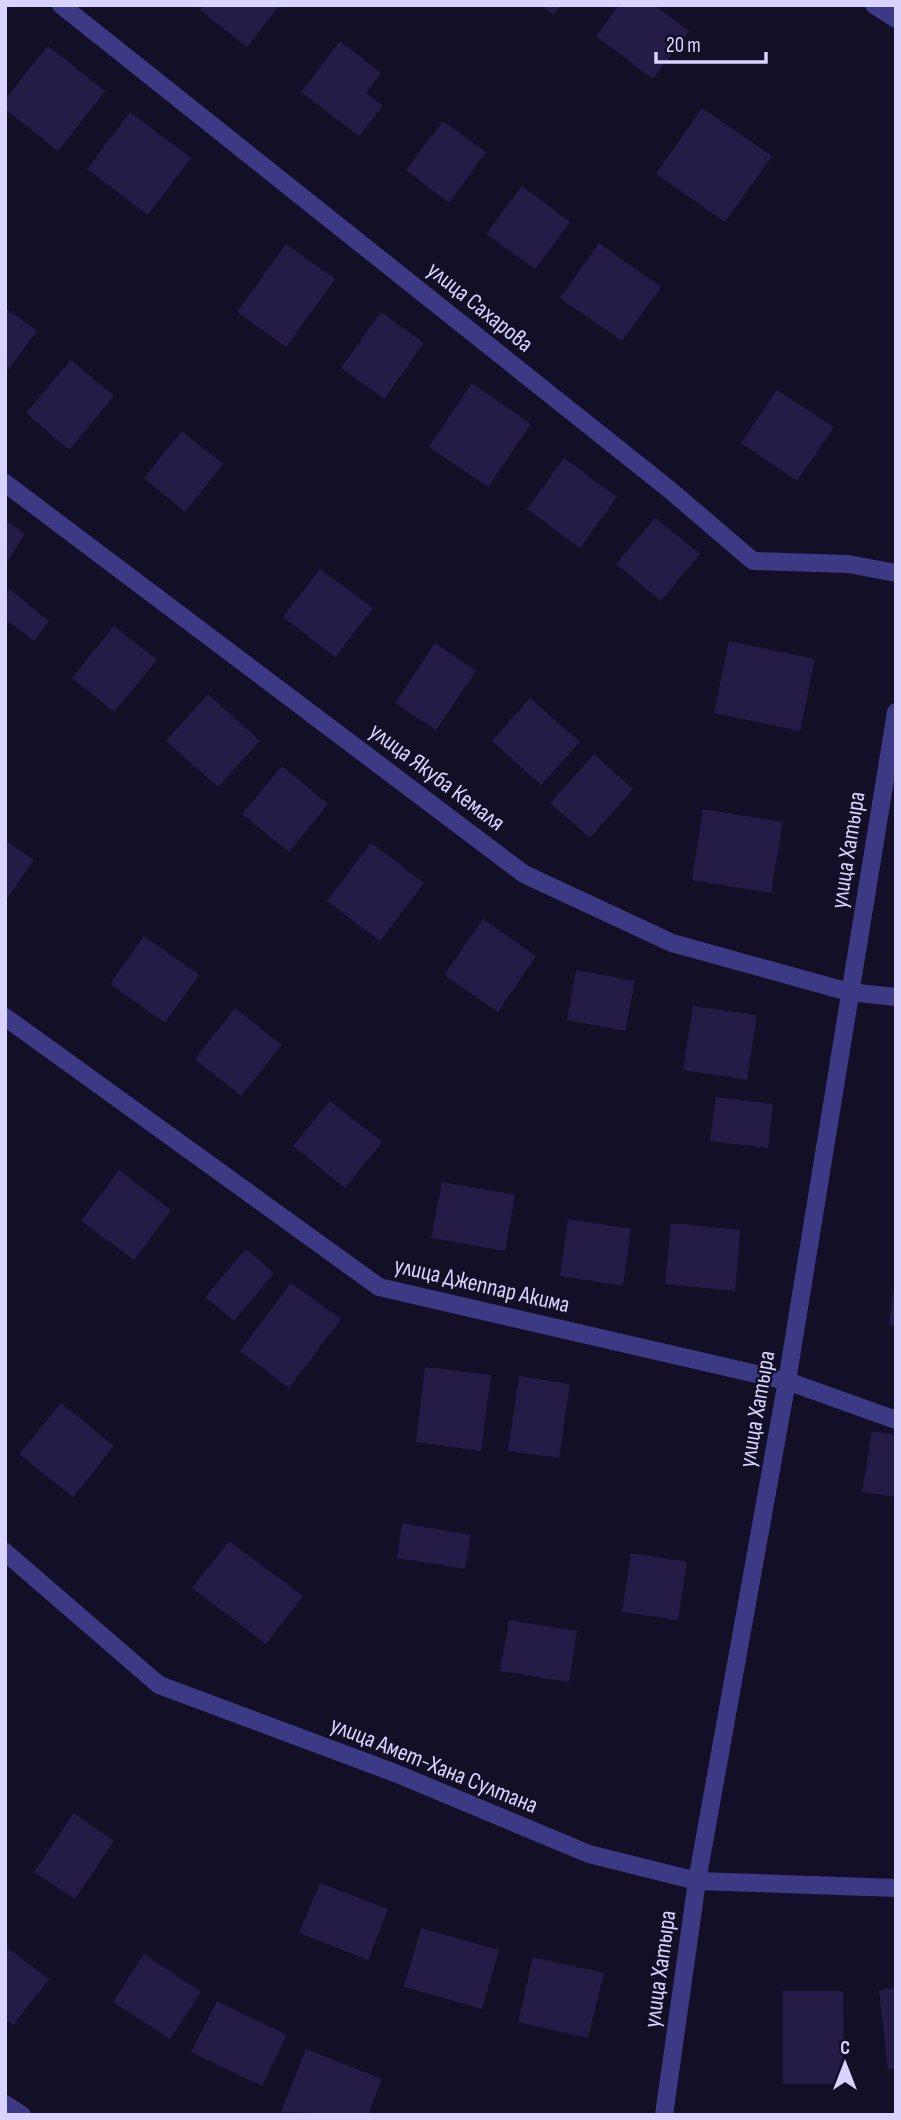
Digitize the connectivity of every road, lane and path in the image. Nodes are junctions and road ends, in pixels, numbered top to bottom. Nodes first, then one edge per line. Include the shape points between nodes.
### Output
1 (61, 5) edge
2 (874, 5) edge
3 (896, 19) edge
4 (5, 482) edge
5 (896, 573) edge
6 (896, 712) edge
7 (849, 992) junction
8 (896, 997) edge
9 (5, 1017) edge
10 (787, 1381) junction
11 (896, 1420) edge
12 (5, 1552) edge
13 (697, 1881) junction
14 (896, 1888) edge
15 (5, 2104) edge
16 (22, 2115) edge
17 (664, 2115) edge

1 - 5 street, улица Сахарова via 753,561 848,564
2 - 3 street
4 - 7 street, улица Якуба Кемаля via 524,874 671,943
6 - 7 street, улица Хатыра
7 - 8 street, улица Якуба Кемаля
7 - 10 street, улица Хатыра
9 - 10 street, улица Джеппар Акима via 379,1287
10 - 11 street, улица Джеппар Акима
10 - 13 street, улица Хатыра
12 - 13 street, улица Амет-Хана Султана via 159,1685 395,1773 589,1854
13 - 14 street, улица Амет-Хана Султана
13 - 17 street, улица Хатыра
15 - 16 street

